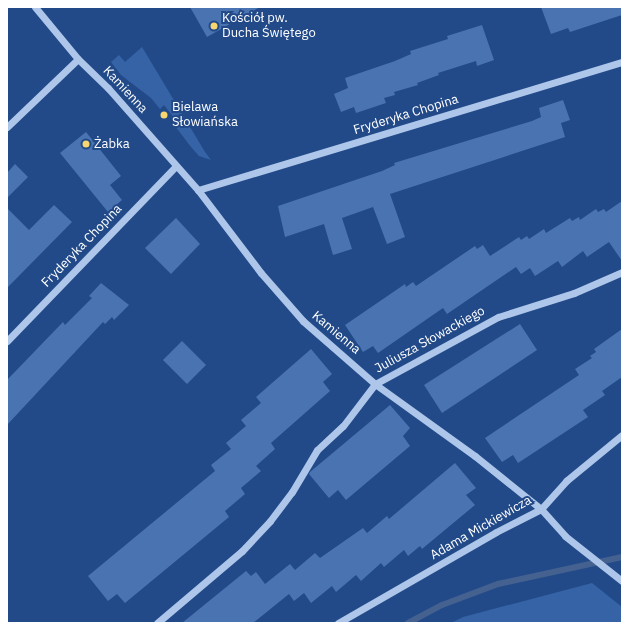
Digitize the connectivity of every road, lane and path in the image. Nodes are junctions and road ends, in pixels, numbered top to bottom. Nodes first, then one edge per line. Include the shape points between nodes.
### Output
1 (35, 7) edge
2 (78, 59) junction
3 (622, 62) edge
4 (7, 127) edge
5 (175, 167) junction
6 (198, 190) junction
7 (622, 272) edge
8 (7, 341) edge
9 (375, 384) junction
10 (622, 435) edge
11 (541, 509) junction
12 (622, 581) edge
13 (157, 623) edge
14 (338, 623) edge

1 - 2 street, Kamienna
2 - 4 street
2 - 5 street, Kamienna via 108,88
3 - 6 street, Fryderyka Chopina
5 - 6 street, Kamienna
5 - 8 street, Fryderyka Chopina
6 - 9 street, Kamienna via 261,273 303,321
7 - 9 street, Juliusza Słowackiego via 574,293 498,317
9 - 11 street, Kamienna via 475,456
9 - 13 street, Juliusza Słowackiego via 343,426 317,450 292,492 242,552
10 - 11 street, Adama Mickiewicza via 566,481
11 - 12 street, Kamienna via 565,536
11 - 14 street, Adama Mickiewicza

